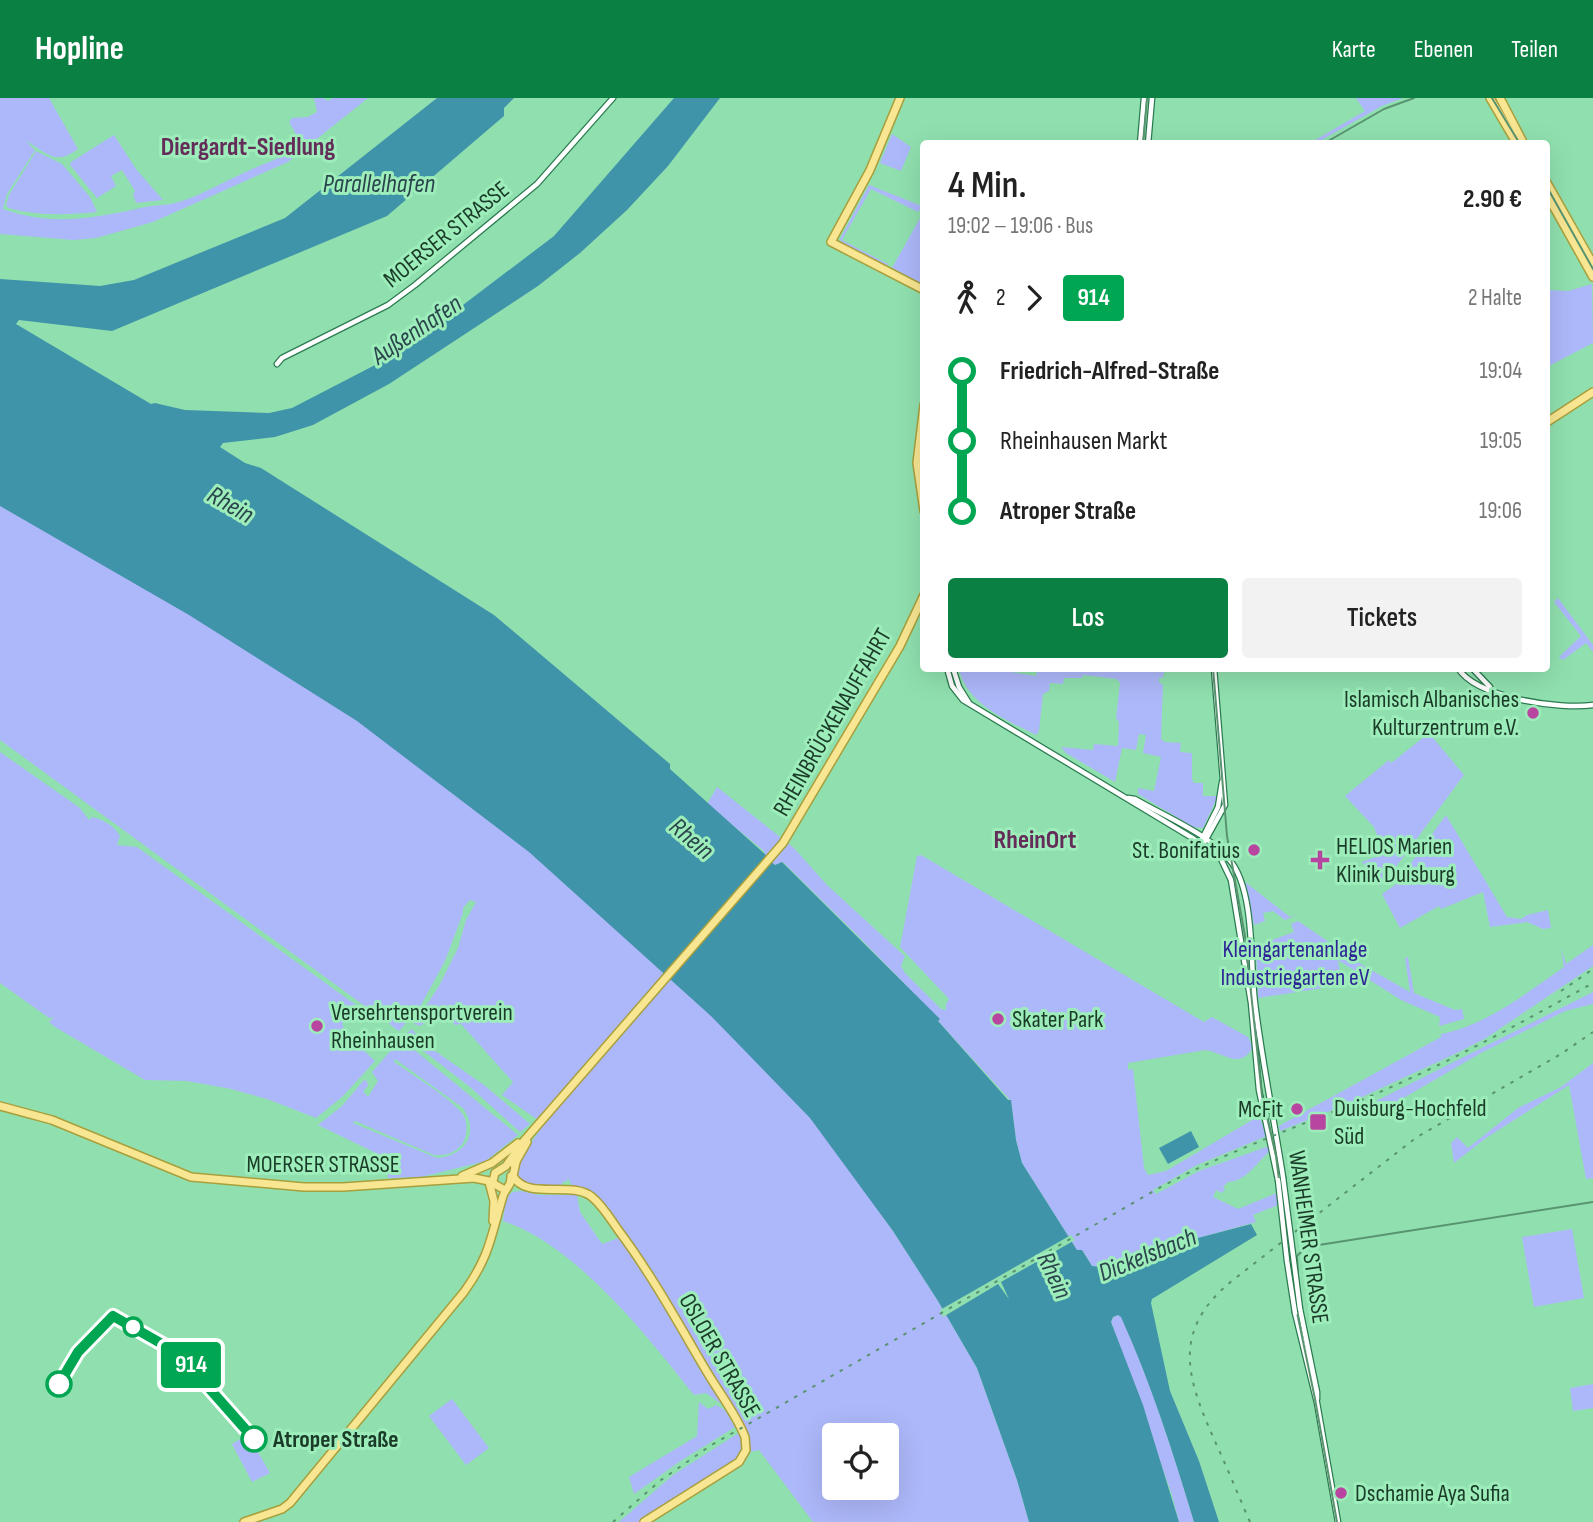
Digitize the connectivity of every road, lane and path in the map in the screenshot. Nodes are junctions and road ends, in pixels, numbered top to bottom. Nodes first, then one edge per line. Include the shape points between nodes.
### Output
1 (612, 98) edge
2 (900, 98) edge
3 (1144, 98) edge
4 (1152, 98) edge
5 (1490, 98) edge
6 (1500, 98) edge
7 (1140, 140) edge
8 (1149, 140) edge
9 (1515, 140) edge
10 (1522, 140) edge
11 (1550, 188) edge
12 (1550, 200) edge
13 (1593, 264) edge
14 (1593, 277) edge
15 (920, 288) edge
16 (277, 364) dead end
17 (1593, 392) edge
18 (1550, 420) edge
19 (920, 438) edge
20 (920, 484) edge
21 (920, 604) edge
22 (920, 612) edge
23 (910, 627) junction
24 (948, 672) edge
25 (954, 672) edge
26 (1214, 672) edge
27 (1461, 672) edge
28 (1476, 672) edge
29 (1496, 692) junction
30 (969, 704) junction
31 (1593, 705) edge
32 (1223, 776) junction
33 (1128, 798) junction
34 (1203, 840) junction
35 (0, 1106) edge
36 (534, 1129) junction
37 (1278, 1146) junction
38 (1287, 1151) dead end
39 (512, 1162) junction
40 (1281, 1178) junction
41 (448, 1180) junction
42 (491, 1183) junction
43 (505, 1190) junction
44 (605, 1213) junction
45 (487, 1252) junction
46 (244, 1522) edge
47 (644, 1522) edge
48 (1338, 1522) edge

1 - 16 street, MOERSER STRASSE via 537,184 415,285 388,305
2 - 15 main road via 871,169 831,242
3 - 7 street
4 - 8 street
5 - 9 main road
6 - 10 main road
11 - 13 main road
12 - 14 main road
17 - 18 main road
19 - 20 main road
21 - 23 main road, RHEINBRÜCKENAUFFAHRT
22 - 23 main road, RHEINBRÜCKENAUFFAHRT
23 - 36 main road, RHEINBRÜCKENAUFFAHRT via 788,836
24 - 30 street via 954,690
25 - 30 street
26 - 32 street
27 - 29 street via 1469,681
28 - 29 street
29 - 31 street via 1526,701
30 - 33 street
32 - 34 street via 1219,807
32 - 34 street via 1225,805
33 - 34 street via 1160,820
33 - 34 street
34 - 37 street, WANHEIMER STRASSE via 1224,852 1242,886
34 - 40 street, WANHEIMER STRASSE via 1231,880 1251,1003 1259,1090
35 - 41 main road, MOERSER STRASSE via 52,1120 166,1167 224,1182 317,1187
36 - 39 main road
36 - 41 main road, MOERSER STRASSE via 492,1163
37 - 38 street
37 - 40 street, WANHEIMER STRASSE
39 - 42 main road via 495,1168
39 - 43 main road via 511,1183
39 - 44 main road, OSLOER STRASSE via 516,1182 537,1189 582,1192
40 - 48 street, WANHEIMER STRASSE, bridge via 1287,1261
41 - 42 main road, MOERSER STRASSE via 474,1178
42 - 43 main road, OSLOER STRASSE
42 - 45 main road via 494,1209
43 - 44 main road, OSLOER STRASSE via 577,1194
43 - 45 main road
44 - 47 main road, OSLOER STRASSE via 663,1297 747,1443 737,1464
45 - 46 main road via 464,1292 290,1503

